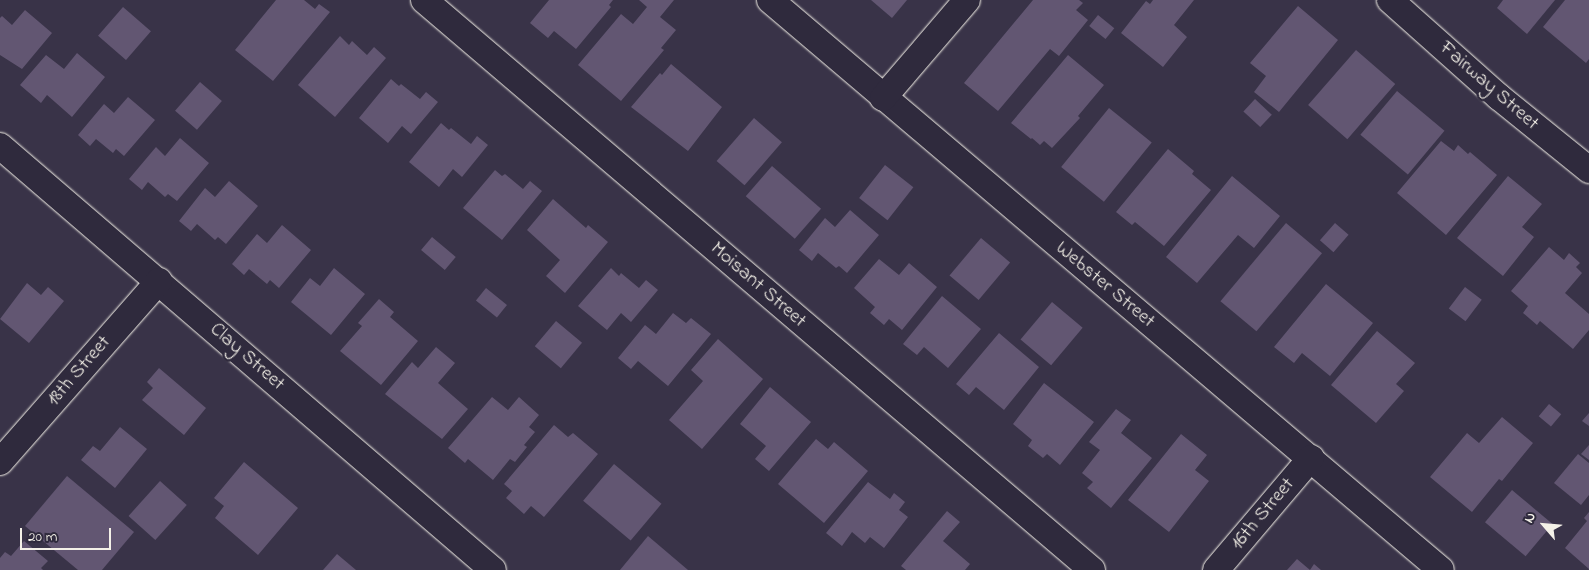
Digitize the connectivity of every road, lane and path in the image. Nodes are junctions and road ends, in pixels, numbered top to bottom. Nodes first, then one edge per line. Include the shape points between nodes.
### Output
1 (424, 0) edge
2 (770, 0) edge
3 (968, 0) edge
4 (1390, 0) edge
5 (883, 98) junction
6 (0, 146) edge
7 (1589, 170) edge
8 (158, 281) junction
9 (1311, 458) junction
10 (0, 462) edge
11 (493, 570) edge
12 (1092, 570) edge
13 (1216, 570) edge
14 (1441, 570) edge

1 - 12 street, Moisant Street
2 - 5 street, Webster Street
3 - 5 street
4 - 7 street, Fairway Street via 1499,97
5 - 9 street, Webster Street
6 - 8 street, Clay Street
8 - 10 street, 18th Street
8 - 11 street, Clay Street
9 - 13 street, 16th Street
9 - 14 street, Webster Street

